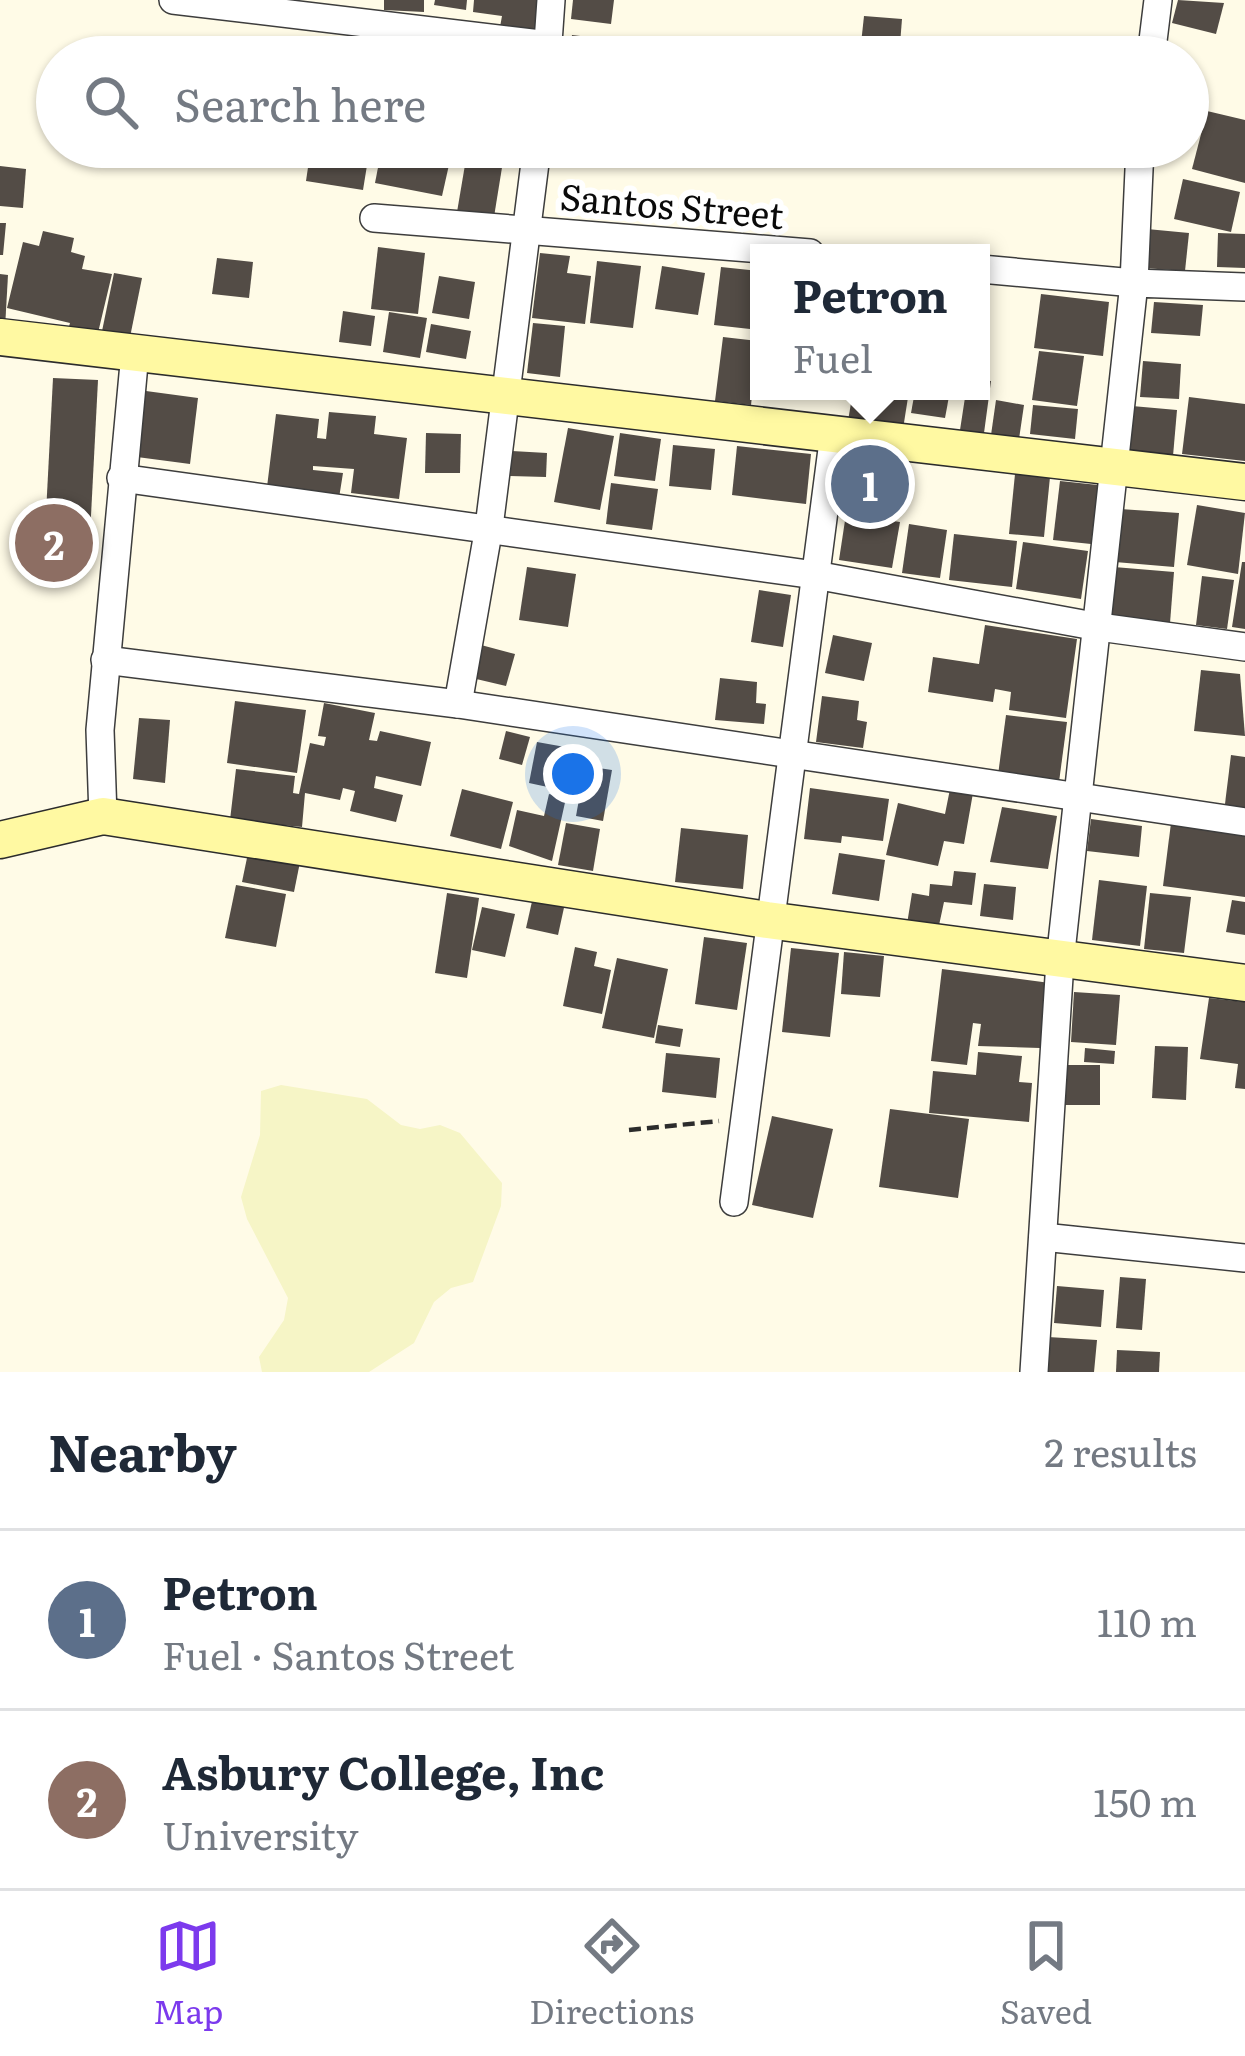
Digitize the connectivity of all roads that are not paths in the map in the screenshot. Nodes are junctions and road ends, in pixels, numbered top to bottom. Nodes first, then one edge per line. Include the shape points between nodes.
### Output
1 (173, 0) edge
2 (551, 0) edge
3 (1158, 0) edge
4 (438, 36) edge
5 (549, 36) edge
6 (1154, 36) edge
7 (534, 168) edge
8 (1139, 168) edge
9 (374, 218) dead end
10 (527, 227) junction
11 (750, 247) edge
12 (990, 270) edge
13 (1134, 283) junction
14 (1245, 287) edge
15 (0, 337) edge
16 (135, 353) junction
17 (504, 397) junction
18 (834, 434) junction
19 (1113, 466) junction
20 (121, 478) junction
21 (1245, 482) edge
22 (489, 527) junction
23 (814, 575) junction
24 (1099, 627) junction
25 (1245, 647) edge
26 (105, 660) junction
27 (458, 704) junction
28 (796, 754) junction
29 (1076, 800) junction
30 (103, 816) junction
31 (1245, 822) edge
32 (0, 840) edge
33 (767, 920) junction
34 (1060, 961) junction
35 (1245, 983) edge
36 (734, 1202) dead end
37 (1043, 1237) junction
38 (1245, 1258) edge
39 (1034, 1372) edge

1 - 4 street
2 - 5 street
3 - 6 street
7 - 10 street
8 - 13 street
9 - 10 street, Santos Street
10 - 11 street, Santos Street
10 - 17 street
12 - 13 street
13 - 14 street
13 - 19 street
15 - 16 street
16 - 17 street
16 - 20 street
17 - 18 street
17 - 22 street
18 - 19 street
18 - 23 street
19 - 21 street
19 - 24 street
20 - 22 street
20 - 26 street
22 - 23 street
22 - 27 street
23 - 24 street
23 - 28 street
24 - 25 street
24 - 29 street
26 - 27 street
26 - 30 street
27 - 28 street
28 - 29 street
28 - 33 street
29 - 31 street
29 - 34 street
30 - 32 street
30 - 33 street
33 - 34 street
33 - 36 street
34 - 35 street
34 - 37 street
37 - 38 street
37 - 39 street

